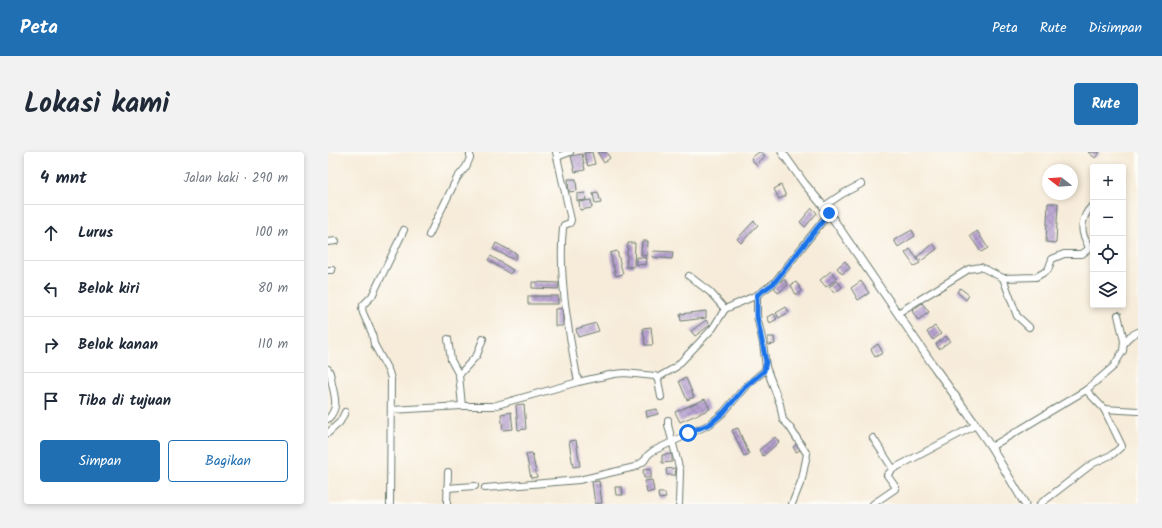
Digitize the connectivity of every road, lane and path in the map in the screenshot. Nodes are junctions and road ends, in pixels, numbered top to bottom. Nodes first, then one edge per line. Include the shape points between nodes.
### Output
1 (470, 152) edge
2 (570, 152) edge
3 (782, 152) edge
4 (556, 154) edge
5 (861, 184) dead end
6 (824, 207) junction
7 (1090, 208) edge
8 (829, 213) junction
9 (404, 230) dead end
10 (428, 235) dead end
11 (336, 241) dead end
12 (328, 242) edge
13 (1090, 246) edge
14 (1090, 249) edge
15 (689, 276) dead end
16 (1003, 278) junction
17 (757, 295) junction
18 (725, 309) junction
19 (898, 314) junction
20 (1118, 315) dead end
21 (1029, 327) dead end
22 (1138, 332) edge
23 (448, 339) dead end
24 (482, 339) dead end
25 (1124, 344) junction
26 (766, 367) junction
27 (328, 369) edge
28 (459, 375) junction
29 (657, 378) junction
30 (578, 382) junction
31 (1086, 390) junction
32 (328, 396) edge
33 (336, 397) junction
34 (661, 397) dead end
35 (462, 406) junction
36 (1104, 409) junction
37 (391, 410) junction
38 (1138, 411) edge
39 (345, 412) dead end
40 (328, 419) edge
41 (668, 420) dead end
42 (976, 425) junction
43 (328, 433) edge
44 (873, 438) dead end
45 (672, 443) junction
46 (991, 446) junction
47 (893, 469) junction
48 (448, 472) dead end
49 (475, 486) dead end
50 (448, 488) junction
51 (485, 488) dead end
52 (390, 504) edge
53 (447, 504) edge
54 (679, 504) edge
55 (792, 504) edge
56 (873, 504) edge
57 (1025, 504) edge
58 (1040, 504) edge

1 - 10 street via 466,168 457,178
2 - 4 street
3 - 6 street
4 - 30 street via 571,220 563,228 563,274 568,327
5 - 6 street
6 - 8 street
7 - 13 street via 1084,217 1083,233
8 - 17 street via 774,283
8 - 19 street
9 - 37 street via 372,296 362,309 374,344 390,376
11 - 12 street
14 - 16 street via 1082,254 1064,254 1052,259 1048,270 1036,277
15 - 18 street via 710,292
16 - 19 street via 981,268 969,269
16 - 21 street via 1017,316
17 - 18 street
17 - 26 street via 757,316
18 - 29 street via 713,328 676,367
19 - 42 street
20 - 25 street
22 - 25 street via 1130,336
23 - 28 street via 451,360
24 - 28 street via 477,355
25 - 31 street via 1123,351 1113,367
26 - 45 street via 710,424
26 - 55 street via 780,404 783,420 807,454 802,479
27 - 33 street
28 - 35 street
29 - 30 street via 625,373
29 - 34 street
30 - 35 street via 499,405
31 - 36 street
31 - 46 street
32 - 33 street
33 - 40 street via 336,408
35 - 37 street
36 - 38 street
36 - 58 street via 1122,446 1113,454 1092,464
37 - 52 street
39 - 43 street via 340,422
41 - 45 street
42 - 46 street
42 - 47 street
44 - 47 street
45 - 51 street via 653,451 640,464 621,470 579,480
45 - 54 street via 680,471
46 - 57 street
47 - 56 street via 887,475 895,489
48 - 50 street
49 - 50 street
50 - 53 street

